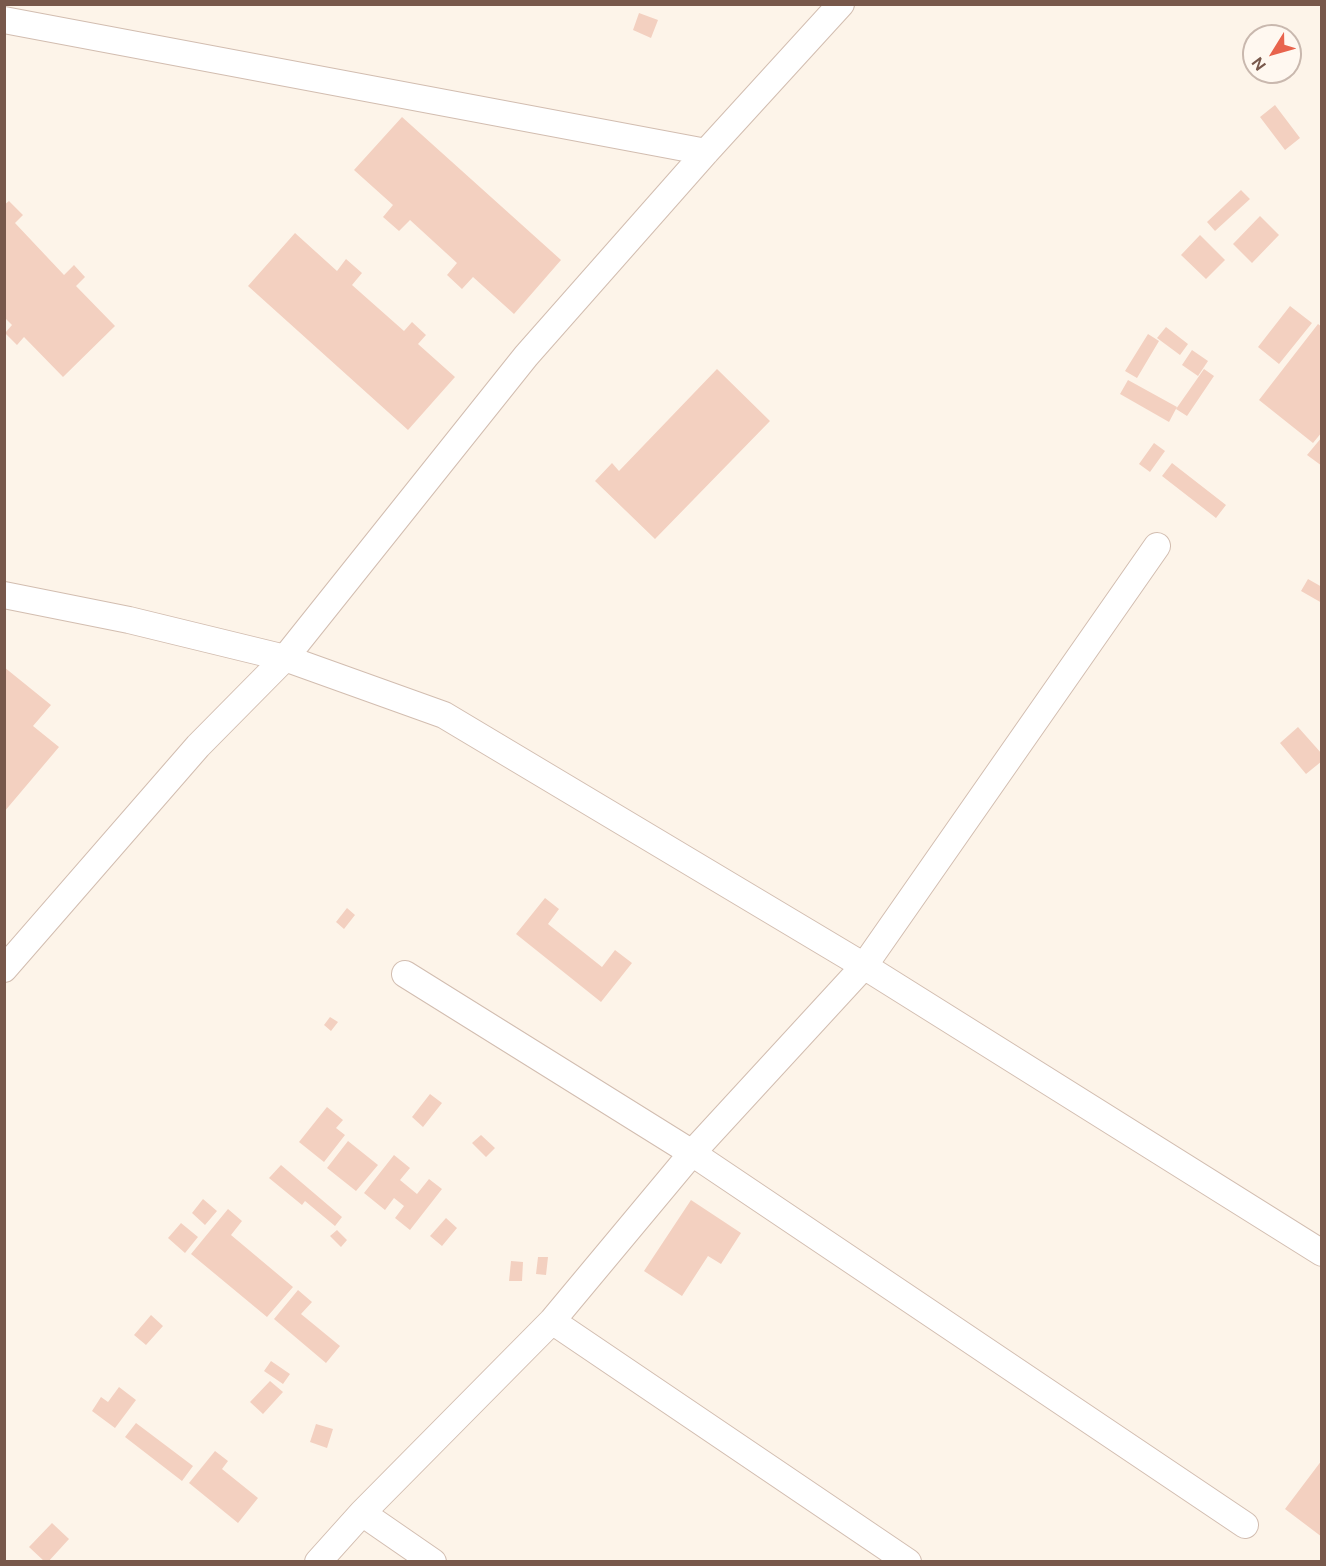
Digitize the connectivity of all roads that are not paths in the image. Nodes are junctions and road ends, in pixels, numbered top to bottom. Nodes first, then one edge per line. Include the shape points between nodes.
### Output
1 (841, 4) edge
2 (4, 20) edge
3 (706, 152) junction
4 (1157, 546) dead end
5 (4, 595) edge
6 (285, 658) junction
7 (864, 966) junction
8 (4, 969) edge
9 (405, 974) dead end
10 (692, 1153) junction
11 (1322, 1253) edge
12 (552, 1321) junction
13 (362, 1513) junction
14 (1245, 1525) dead end
15 (318, 1562) edge
16 (433, 1562) edge
17 (908, 1562) edge

1 - 3 street
2 - 3 street
3 - 6 street via 526,356
4 - 7 street
5 - 6 street
6 - 7 street via 444,715
6 - 8 street via 198,747
7 - 10 street
7 - 11 street
9 - 10 street
10 - 12 street
10 - 14 street
12 - 13 street
12 - 17 street
13 - 15 street
13 - 16 street

